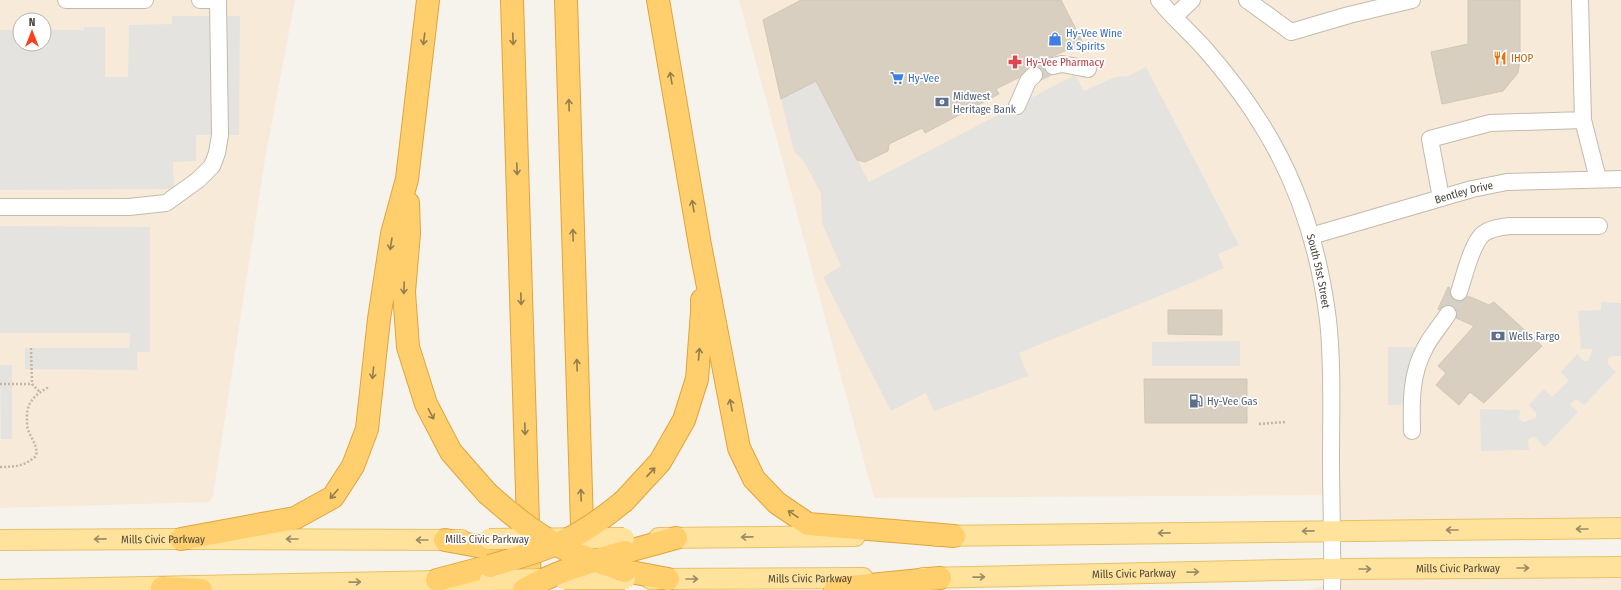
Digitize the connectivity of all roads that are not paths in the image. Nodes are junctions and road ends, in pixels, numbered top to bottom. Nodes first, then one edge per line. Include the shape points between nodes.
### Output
1 (66, 0) edge
2 (145, 0) edge
3 (200, 0) edge
4 (218, 0) edge
5 (428, 0) edge
6 (512, 0) edge
7 (566, 0) edge
8 (658, 0) edge
9 (1159, 0) edge
10 (1192, 0) edge
11 (1247, 0) edge
12 (1412, 0) edge
13 (1580, 0) edge
14 (1174, 17) junction
15 (1053, 66) tunnel mouth
16 (1088, 69) dead end
17 (1034, 75) tunnel mouth
18 (1017, 106) dead end
19 (1583, 120) junction
20 (407, 179) junction
21 (1598, 179) junction
22 (1621, 179) edge
23 (1440, 198) junction
24 (0, 207) edge
25 (1599, 226) dead end
26 (1311, 236) junction
27 (700, 245) junction
28 (1459, 292) tunnel mouth
29 (1448, 314) tunnel mouth
30 (1412, 431) dead end
31 (1621, 528) edge
32 (1332, 530) junction
33 (954, 536) junction
34 (676, 538) joint
35 (181, 539) junction
36 (0, 540) edge
37 (445, 540) joint
38 (558, 541) junction
39 (518, 557) junction
40 (489, 559) junction
41 (625, 560) junction
42 (595, 561) junction
43 (1621, 567) edge
44 (1332, 569) junction
45 (940, 578) junction
46 (668, 579) joint
47 (437, 580) joint
48 (548, 580) edge
49 (162, 588) junction
50 (0, 590) edge
51 (201, 590) edge
52 (524, 590) edge
53 (584, 590) edge
54 (835, 590) edge
55 (1332, 590) edge

1 - 2 street
3 - 4 street
4 - 24 street via 220,135 212,166 198,180 166,203 129,207
5 -> 20 highway
6 -> 48 highway
53 -> 7 highway
27 -> 8 highway
9 - 14 street, South 51st Street
10 - 14 street
11 - 12 street via 1291,32 1349,14
13 - 19 street
14 - 26 street, South 51st Street via 1231,80 1256,116 1278,153
15 - 16 street via 1062,64
17 - 18 street via 1028,81
19 - 21 street
19 - 23 street via 1490,123 1430,139
20 -> 35 highway via 392,234 379,319 367,429 354,466 333,497 295,518
20 -> 38 highway, bridge via 409,233 404,292 408,347 426,404 450,452 487,493 514,517
21 - 22 street, Bentley Drive
21 - 23 street, Bentley Drive via 1507,182
23 - 26 street, Bentley Drive
25 - 28 street via 1510,226 1484,233 1477,241
26 - 32 street, South 51st Street via 1328,321
33 -> 27 highway via 808,524 777,503 754,479 739,448
38 -> 27 highway, bridge via 600,521 624,501 660,462 684,420 697,379 702,312
29 - 30 street via 1425,347 1420,360 1412,393
31 -> 32 main road
32 -> 33 main road
32 - 44 street, South 51st Street
33 -> 34 main road
34 - 41 highway
35 -> 36 main road, Mills Civic Parkway
37 -> 35 main road, Mills Civic Parkway
37 - 40 highway
38 - 39 highway, bridge
38 - 40 main road, Mills Civic Parkway, bridge
38 - 41 main road, Mills Civic Parkway, bridge
38 - 42 highway, bridge
39 - 40 highway, bridge
39 - 48 highway
40 - 47 highway
40 - 48 main road, bridge
41 - 42 highway, bridge
41 - 46 highway
41 - 48 main road, bridge
42 - 48 highway, bridge
44 -> 43 main road, Mills Civic Parkway
45 -> 44 main road, Mills Civic Parkway
44 - 55 street, South 51st Street
46 -> 45 main road, Mills Civic Parkway
45 - 54 highway
49 -> 47 main road
48 - 52 highway, bridge
48 - 53 highway
49 - 50 main road
49 - 51 highway

